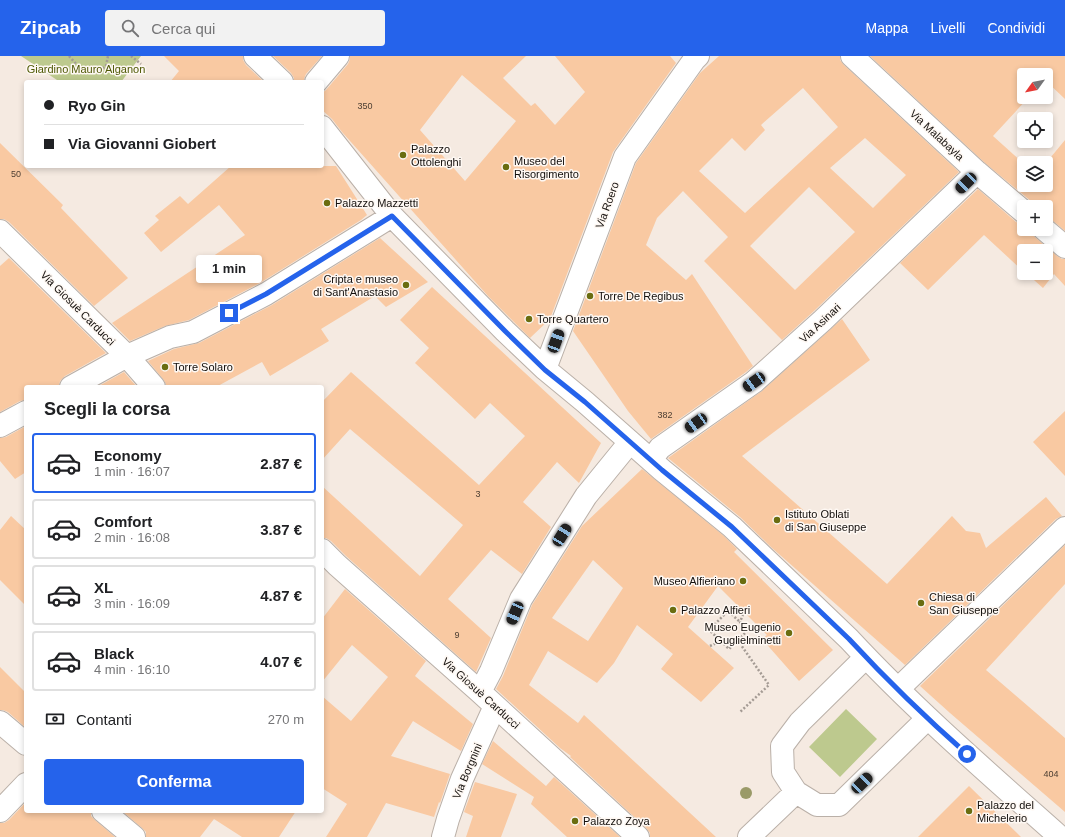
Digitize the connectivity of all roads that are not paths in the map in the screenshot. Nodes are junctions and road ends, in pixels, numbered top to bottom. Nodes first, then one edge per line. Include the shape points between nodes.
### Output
1 (255, 56) edge
2 (338, 56) edge
3 (852, 56) edge
4 (694, 57) edge
5 (280, 80) edge
6 (318, 80) edge
7 (324, 130) edge
8 (978, 172) junction
9 (1017, 206) edge
10 (392, 216) junction
11 (0, 231) edge
12 (1052, 236) edge
13 (1065, 248) edge
14 (127, 356) junction
15 (545, 370) junction
16 (75, 385) edge
17 (152, 385) edge
18 (24, 413) edge
19 (0, 426) edge
20 (630, 442) junction
21 (651, 460) junction
22 (1065, 528) edge
23 (324, 552) edge
24 (866, 657) junction
25 (898, 689) junction
26 (488, 699) junction
27 (928, 718) junction
28 (0, 722) edge
29 (24, 742) edge
30 (24, 786) edge
31 (796, 792) junction
32 (0, 811) edge
33 (105, 813) edge
34 (134, 837) edge
35 (443, 837) edge
36 (638, 837) edge
37 (749, 837) edge
38 (1060, 837) edge

1 - 5 street
2 - 6 street
3 - 8 street, Via Malabayla
4 - 15 street, Via Roero via 625,157
7 - 10 street
8 - 9 street, Via Malabayla
8 - 21 street, Via Asinari via 829,315 754,382 660,448
10 - 14 street via 266,294 193,332 170,337
10 - 15 street
11 - 14 street, Via Giosuè Carducci
12 - 13 street
14 - 16 street
14 - 17 street, Via Giosuè Carducci
15 - 20 street
18 - 19 street
20 - 21 street
20 - 26 street, Via Borgnini via 586,496 521,599 491,670
21 - 24 street via 732,527
22 - 25 street
23 - 26 street, Via Giosuè Carducci
24 - 25 street
24 - 31 street via 800,722 782,746 783,772
25 - 27 street
26 - 35 street, Via Borgnini
26 - 36 street, Via Giosuè Carducci
27 - 31 street via 839,805 817,805
27 - 38 street
28 - 29 street
30 - 32 street
31 - 37 street
33 - 34 street

